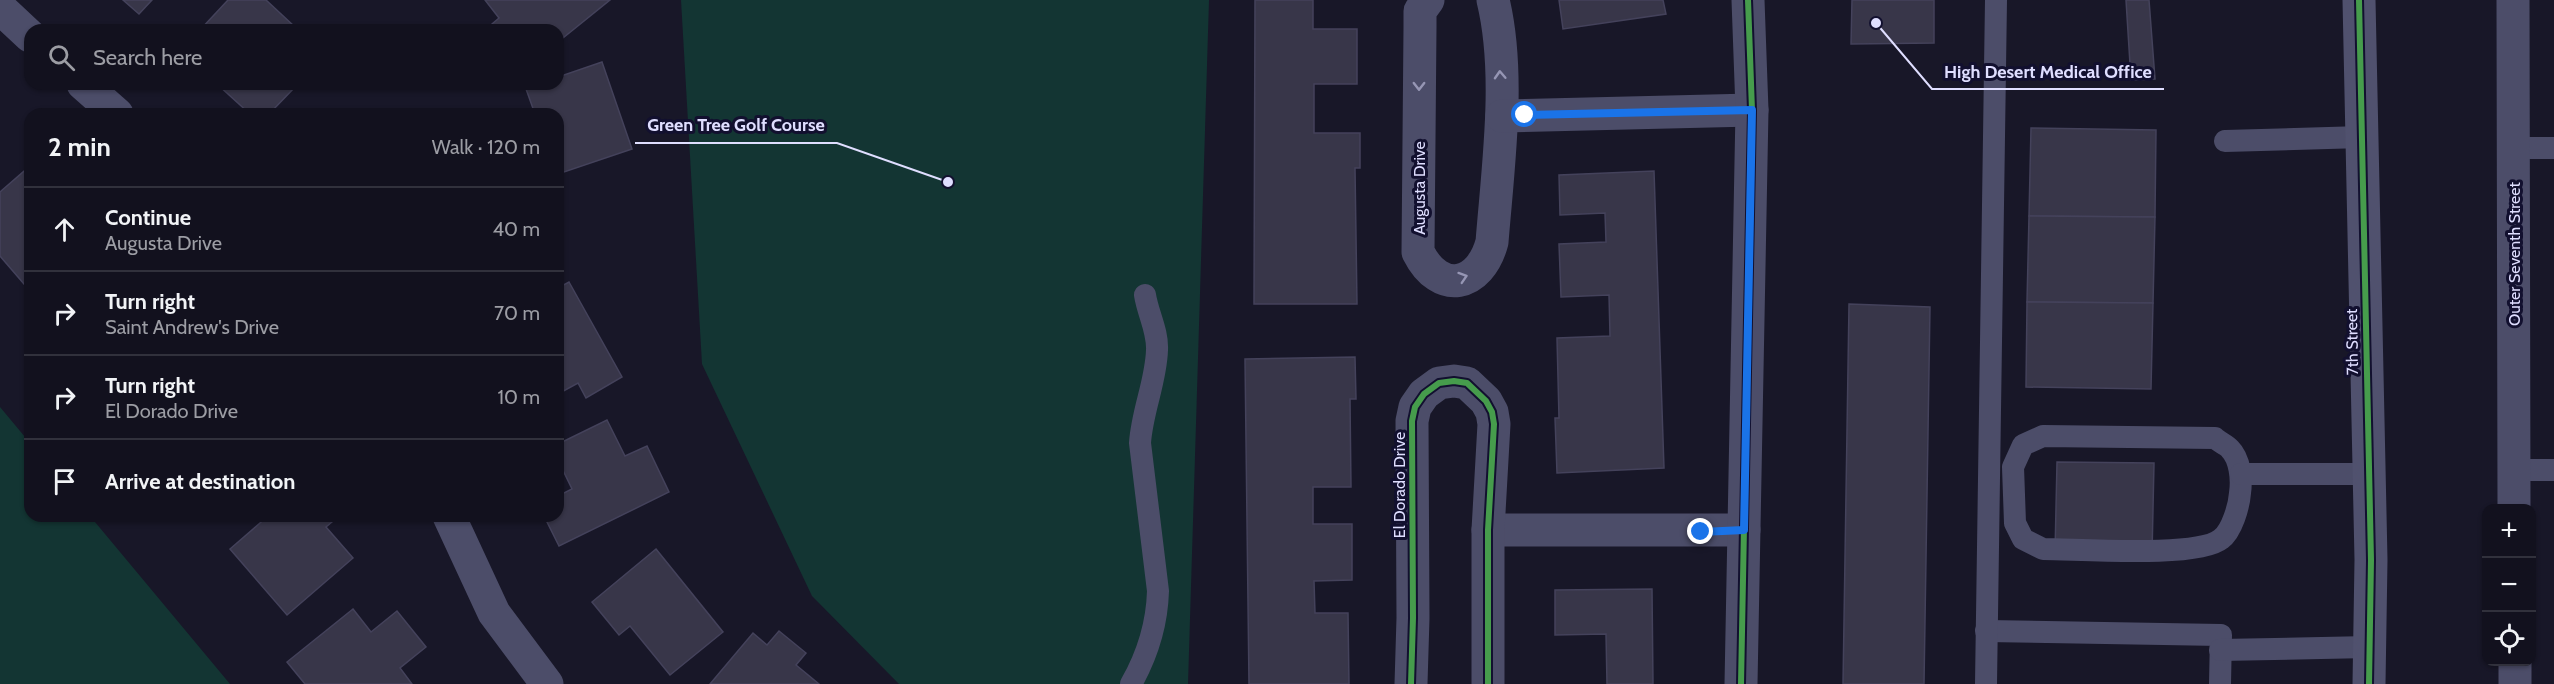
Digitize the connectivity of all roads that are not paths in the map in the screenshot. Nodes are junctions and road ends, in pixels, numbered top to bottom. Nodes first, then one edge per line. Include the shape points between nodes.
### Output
1 (1428, 0) edge
2 (1493, 0) edge
3 (1748, 0) edge
4 (1996, 0) edge
5 (2359, 0) edge
6 (2513, 0) edge
7 (0, 8) edge
8 (24, 30) edge
9 (90, 90) edge
10 (110, 108) edge
11 (1752, 110) junction
12 (1502, 116) junction
13 (2362, 137) junction
14 (2225, 141) dead end
15 (2513, 147) junction
16 (2554, 148) edge
17 (1145, 295) dead end
18 (2514, 470) junction
19 (2554, 470) edge
20 (2241, 474) junction
21 (2368, 474) junction
22 (2514, 504) edge
23 (452, 522) edge
24 (1488, 530) junction
25 (1744, 530) junction
26 (1986, 631) junction
27 (2369, 647) junction
28 (2220, 650) junction
29 (2515, 666) edge
30 (547, 684) edge
31 (1131, 684) edge
32 (1411, 684) edge
33 (1488, 684) edge
34 (1741, 684) edge
35 (1986, 684) edge
36 (2220, 684) edge
37 (2369, 684) edge
38 (2515, 684) edge

1 -> 12 street, Augusta Drive via 1420,11 1418,252 1436,276 1464,279 1477,272 1488,258
12 -> 2 street, Augusta Drive via 1498,21
3 - 11 street
4 - 26 lane
5 - 13 main road, 7th Street
6 - 15 street, Outer Seventh Street
7 - 8 street
9 - 10 street
11 - 12 street
11 - 25 street
13 - 14 lane
13 - 21 main road, 7th Street
15 - 16 lane
15 - 18 street, Outer Seventh Street
17 - 31 lane via 1157,333 1157,352 1141,420 1140,443 1158,591 1150,642
18 - 19 lane
18 - 22 street, Outer Seventh Street
20 - 20 lane via 2231,449 2215,438 2043,436 2023,446 2013,467 2015,523 2023,539 2043,549 2187,550 2212,545 2224,538 2232,520
20 - 21 lane
21 - 27 main road, 7th Street
23 - 30 street via 494,613
24 - 25 street
24 - 32 street, El Dorado Drive via 1492,412 1467,383 1439,383 1424,394 1412,421
24 - 33 street, El Dorado Drive
25 - 34 street
26 - 28 lane via 2221,635
26 - 35 lane
27 - 28 lane
27 - 37 main road, 7th Street
28 - 36 lane
29 - 38 street

